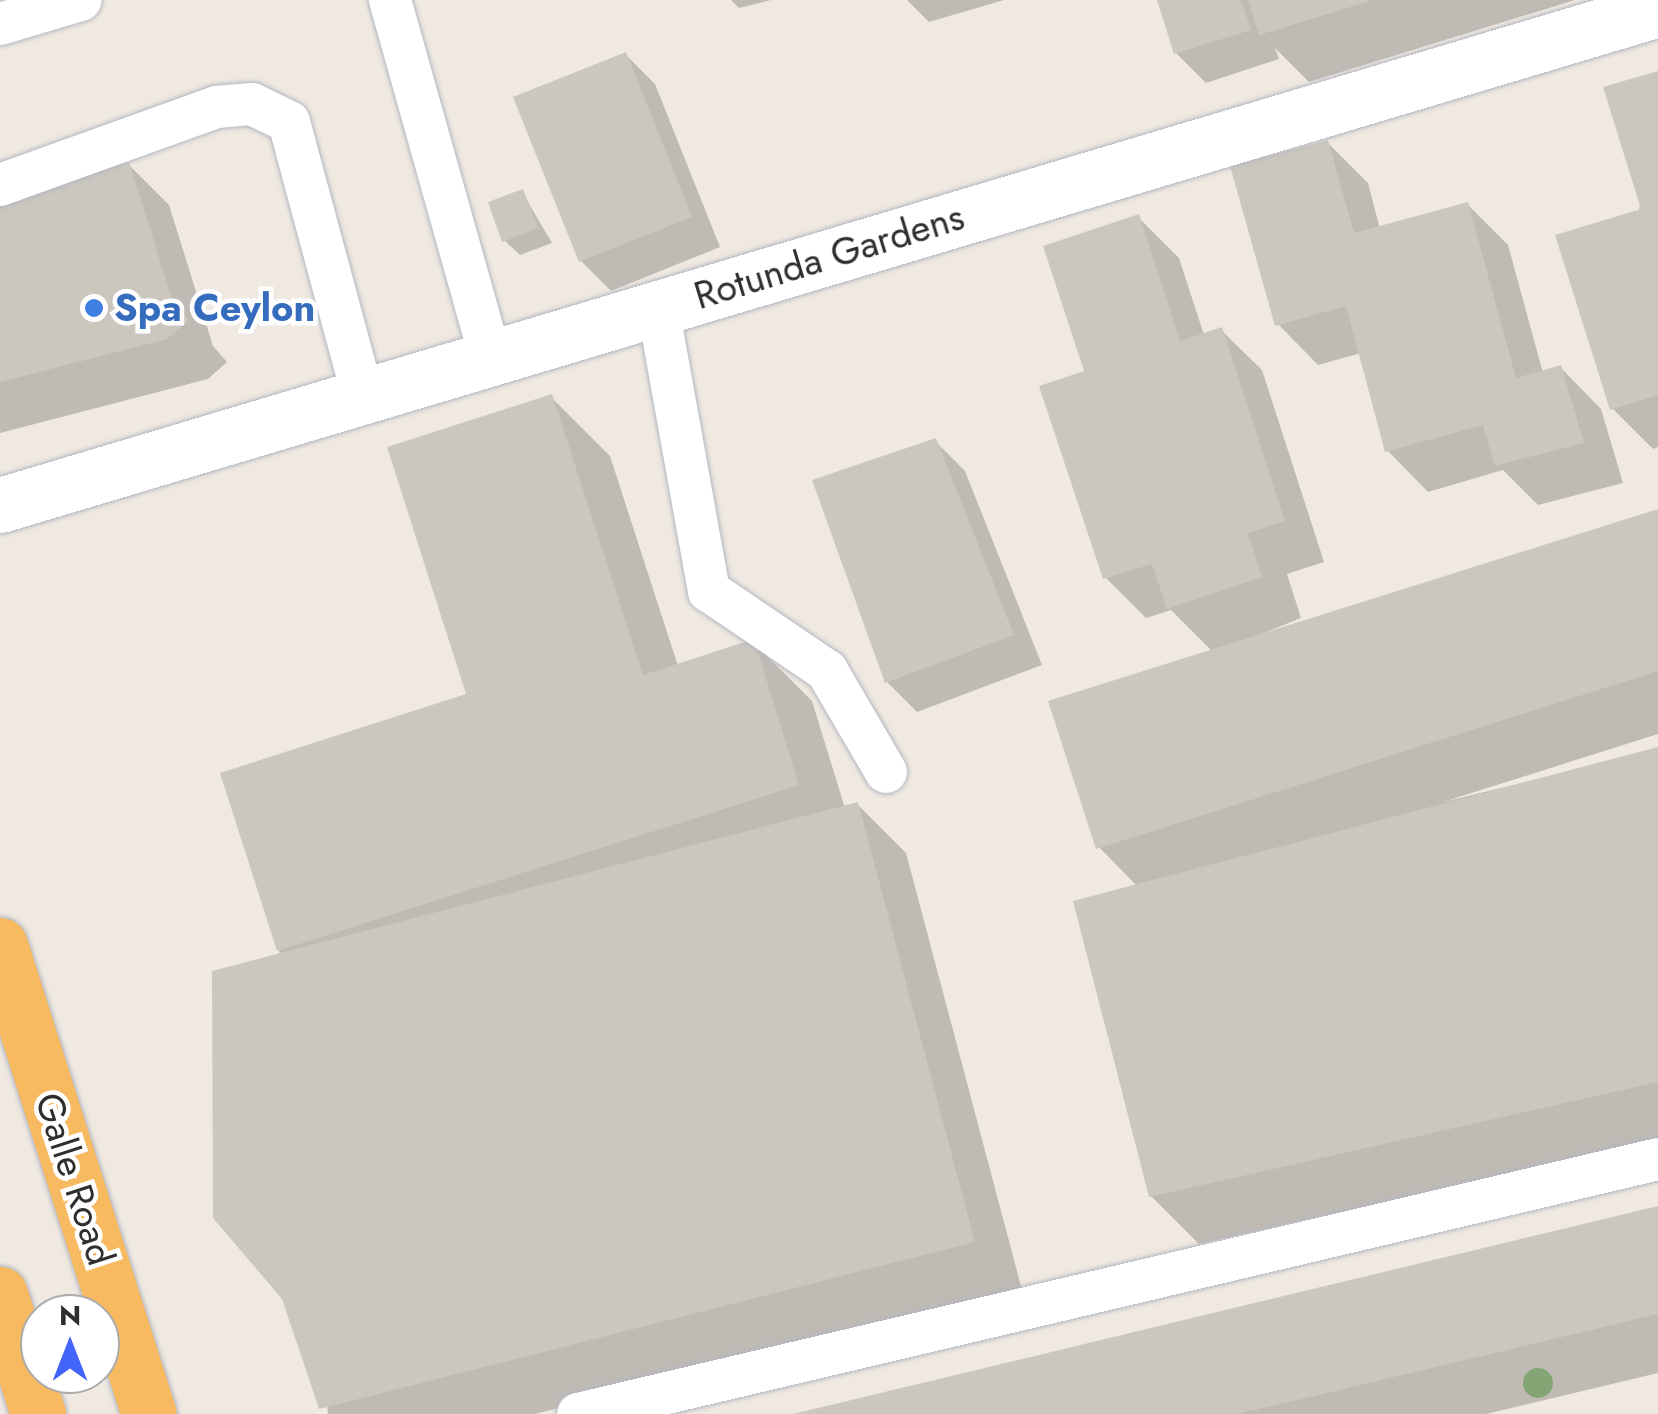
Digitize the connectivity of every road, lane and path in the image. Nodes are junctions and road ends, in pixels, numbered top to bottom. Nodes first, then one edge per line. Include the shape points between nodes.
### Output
1 (82, 0) edge
2 (390, 0) edge
3 (1658, 9) edge
4 (0, 24) edge
5 (0, 186) edge
6 (658, 308) junction
7 (491, 358) junction
8 (363, 396) junction
9 (0, 505) edge
10 (886, 772) dead end
11 (0, 945) edge
12 (1658, 1159) edge
13 (0, 1294) edge
14 (38, 1414) edge
15 (149, 1414) edge
16 (578, 1414) edge

1 - 4 lane
2 - 7 lane
3 - 6 main road, Rotunda Gardens
5 - 8 lane via 218,107 252,104 289,122
6 - 7 main road, Rotunda Gardens
6 - 10 lane via 708,591 827,671
7 - 8 main road, Rotunda Gardens
8 - 9 main road, Rotunda Gardens
11 - 15 highway, Galle Road
12 - 16 lane
13 - 14 highway

